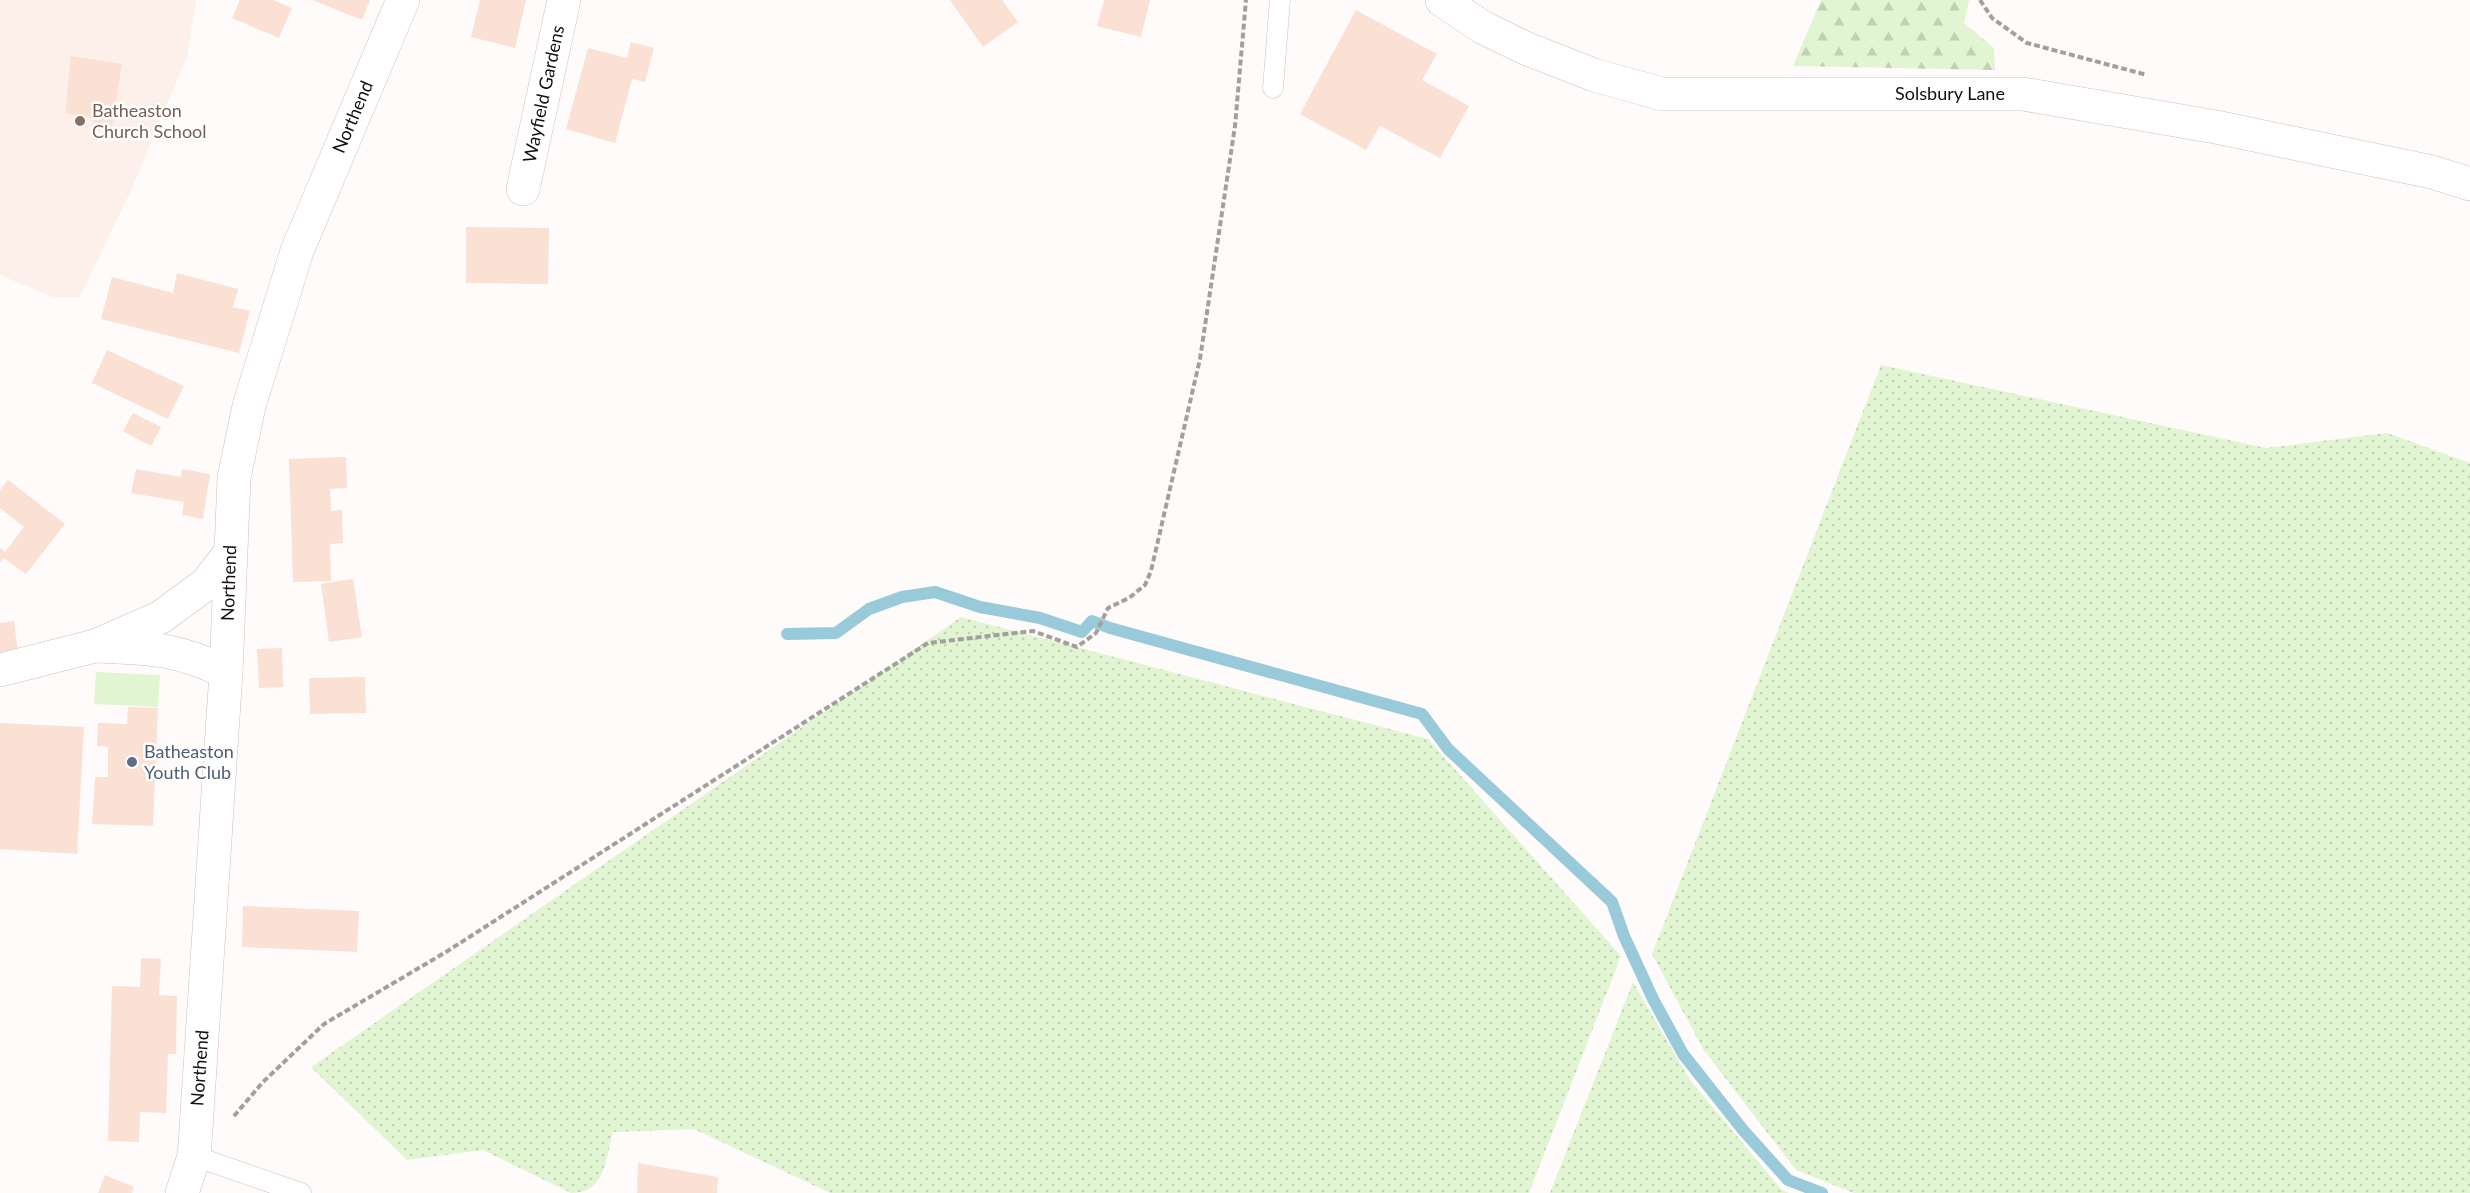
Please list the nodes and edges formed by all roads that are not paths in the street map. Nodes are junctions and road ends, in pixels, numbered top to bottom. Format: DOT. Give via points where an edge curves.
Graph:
graph roads {
  1 [pos="404,0"];
  2 [pos="564,0"];
  3 [pos="1280,0"];
  4 [pos="1442,0"];
  5 [pos="1273,88"];
  6 [pos="2470,184"];
  7 [pos="523,189"];
  8 [pos="230,553"];
  9 [pos="95,646"];
  10 [pos="0,670"];
  11 [pos="226,672"];
  12 [pos="194,1156"];
  13 [pos="182,1193"];
  14 [pos="301,1193"];
  1 -- 8 [label="street, Northend" via="297,251 255,384 234,478"];
  2 -- 7 [label="street, Wayfield Gardens"];
  3 -- 5 [label="lane"];
  4 -- 6 [label="street, Solsbury Lane" via="1482,27 1525,48 1594,75 1662,94 2023,94 2216,127 2432,172"];
  8 -- 9 [label="street" via="206,584 161,616"];
  8 -- 11 [label="street, Northend"];
  9 -- 10 [label="street"];
  9 -- 11 [label="street" via="162,649 199,658"];
  11 -- 12 [label="street, Northend"];
  12 -- 13 [label="street, Northend"];
  12 -- 14 [label="lane"];
}
